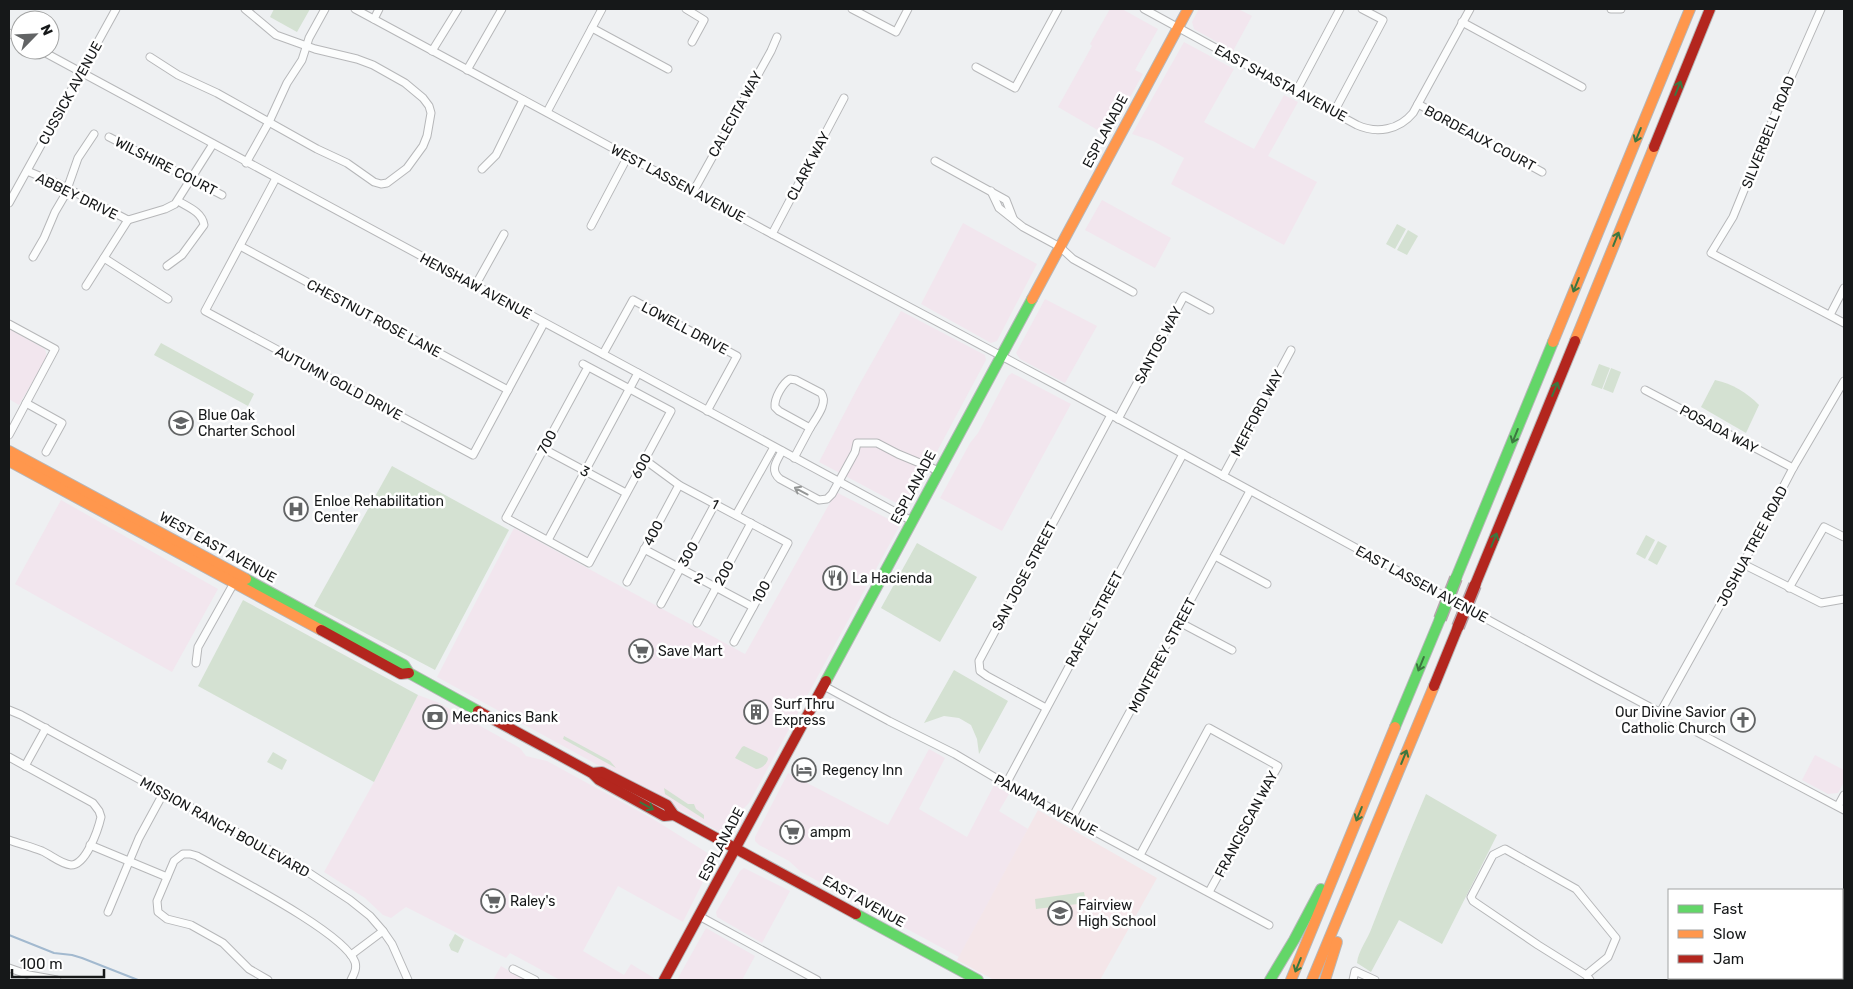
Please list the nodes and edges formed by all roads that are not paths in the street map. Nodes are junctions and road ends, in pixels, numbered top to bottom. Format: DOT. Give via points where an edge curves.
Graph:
graph roads {
  1 [pos="116,9"];
  2 [pos="244,9"];
  3 [pos="325,9"];
  4 [pos="355,9"];
  5 [pos="379,9"];
  6 [pos="458,9"];
  7 [pos="502,9"];
  8 [pos="602,9"];
  9 [pos="686,9"];
  10 [pos="852,9"];
  11 [pos="908,9"];
  12 [pos="1058,9"];
  13 [pos="1144,9"];
  14 [pos="1188,9"];
  15 [pos="1340,9"];
  16 [pos="1362,9"];
  17 [pos="1470,9"];
  18 [pos="1611,9"];
  19 [pos="1621,9"];
  20 [pos="1690,9"];
  21 [pos="1710,9"];
  22 [pos="1821,9"];
  23 [pos="374,19"];
  24 [pos="1462,22"];
  25 [pos="1178,27"];
  26 [pos="592,28"];
  27 [pos="776,37"];
  28 [pos="692,42"];
  29 [pos="306,46"];
  30 [pos="432,51"];
  31 [pos="150,57"];
  32 [pos="59,60"];
  33 [pos="976,67"];
  34 [pos="668,69"];
  35 [pos="467,70"];
  36 [pos="81,72"];
  37 [pos="1582,87"];
  38 [pos="1296,92"];
  39 [pos="844,98"];
  40 [pos="523,100"];
  41 [pos="1418,104"];
  42 [pos="546,112"];
  43 [pos="1334,112"];
  44 [pos="269,122"];
  45 [pos="94,134"];
  46 [pos="109,137"];
  47 [pos="213,144"];
  48 [pos="628,156"];
  49 [pos="935,161"];
  50 [pos="246,163"];
  51 [pos="482,169"];
  52 [pos="26,171"];
  53 [pos="1542,172"];
  54 [pos="276,178"];
  55 [pos="191,180"];
  56 [pos="67,188"];
  57 [pos="991,191"];
  58 [pos="693,192"];
  59 [pos="222,195"];
  60 [pos="178,201"];
  61 [pos="1006,201"];
  62 [pos="9,203"];
  63 [pos="999,206"];
  64 [pos="1014,218"];
  65 [pos="128,220"];
  66 [pos="591,226"];
  67 [pos="504,234"];
  68 [pos="772,234"];
  69 [pos="240,246"];
  70 [pos="1060,247"];
  71 [pos="33,257"];
  72 [pos="104,258"];
  73 [pos="167,266"];
  74 [pos="86,286"];
  75 [pos="475,286"];
  76 [pos="1844,288"];
  77 [pos="1133,292"];
  78 [pos="168,300"];
  79 [pos="1210,310"];
  80 [pos="1830,315"];
  81 [pos="544,323"];
  82 [pos="1844,323"];
  83 [pos="9,324"];
  84 [pos="1291,350"];
  85 [pos="603,354"];
  86 [pos="1001,356"];
  87 [pos="586,365"];
  88 [pos="638,373"];
  89 [pos="1844,381"];
  90 [pos="630,389"];
  91 [pos="508,390"];
  92 [pos="1645,390"];
  93 [pos="26,403"];
  94 [pos="707,411"];
  95 [pos="1114,417"];
  96 [pos="810,428"];
  97 [pos="9,435"];
  98 [pos="774,446"];
  99 [pos="544,449"];
  100 [pos="9,451"];
  101 [pos="782,451"];
  102 [pos="46,452"];
  103 [pos="1183,454"];
  104 [pos="794,458"];
  105 [pos="645,460"];
  106 [pos="9,461"];
  107 [pos="1793,468"];
  108 [pos="585,471"];
  109 [pos="939,471"];
  110 [pos="1223,476"];
  111 [pos="838,482"];
  112 [pos="679,484"];
  113 [pos="1250,491"];
  114 [pos="626,493"];
  115 [pos="715,504"];
  116 [pos="736,515"];
  117 [pos="912,521"];
  118 [pos="751,523"];
  119 [pos="1844,537"];
  120 [pos="548,540"];
  121 [pos="788,543"];
  122 [pos="644,549"];
  123 [pos="1215,556"];
  124 [pos="1743,564"];
  125 [pos="680,568"];
  126 [pos="236,580"];
  127 [pos="627,582"];
  128 [pos="1267,584"];
  129 [pos="717,588"];
  130 [pos="1789,588"];
  131 [pos="1844,599"];
  132 [pos="661,604"];
  133 [pos="752,607"];
  134 [pos="1179,622"];
  135 [pos="697,623"];
  136 [pos="734,642"];
  137 [pos="1232,650"];
  138 [pos="196,663"];
  139 [pos="824,686"];
  140 [pos="1046,708"];
  141 [pos="9,710"];
  142 [pos="1661,711"];
  143 [pos="46,728"];
  144 [pos="9,758"];
  145 [pos="25,766"];
  146 [pos="1006,784"];
  147 [pos="164,792"];
  148 [pos="1844,795"];
  149 [pos="1841,808"];
  150 [pos="1072,818"];
  151 [pos="1352,832"];
  152 [pos="9,840"];
  153 [pos="90,845"];
  154 [pos="736,849"];
  155 [pos="1140,855"];
  156 [pos="130,862"];
  157 [pos="1357,872"];
  158 [pos="167,877"];
  159 [pos="1209,892"];
  160 [pos="108,912"];
  161 [pos="699,916"];
  162 [pos="1269,925"];
  163 [pos="384,931"];
  164 [pos="351,955"];
  165 [pos="9,968"];
  166 [pos="513,969"];
  167 [pos="1588,978"];
  168 [pos="39,979"];
  169 [pos="57,980"];
  170 [pos="268,980"];
  171 [pos="351,980"];
  172 [pos="408,980"];
  173 [pos="535,980"];
  174 [pos="664,980"];
  175 [pos="816,980"];
  176 [pos="978,980"];
  177 [pos="1270,980"];
  178 [pos="1292,980"];
  179 [pos="1312,980"];
  180 [pos="1324,980"];
  181 [pos="1353,980"];
  182 [pos="1375,980"];
  1 -- 36 [label="street, CUSSICK AVENUE"];
  2 -- 29 [label="street" via="276,35"];
  3 -- 29 [label="street"];
  4 -- 23 [label="street, WEST LASSEN AVENUE"];
  5 -- 23 [label="street"];
  6 -- 30 [label="street"];
  7 -- 35 [label="street"];
  8 -- 26 [label="street"];
  9 -- 28 [label="street" via="704,20"];
  10 -- 11 [label="street" via="896,32"];
  12 -- 33 [label="street" via="1015,88"];
  13 -- 25 [label="street, EAST SHASTA AVENUE"];
  14 -- 25 [label="main road, ESPLANADE"];
  15 -- 38 [label="street"];
  16 -- 43 [label="street" via="1383,20"];
  17 -- 24 [label="street"];
  18 -- 19 [label="street"];
  20 -- 151 [label="main road, one-way, bridge"];
  157 -- 21 [label="main road, one-way, bridge"];
  22 -- 80 [label="street, SILVERBELL ROAD" via="1733,217 1711,253"];
  23 -- 30 [label="street, WEST LASSEN AVENUE"];
  24 -- 37 [label="street"];
  24 -- 41 [label="street"];
  25 -- 38 [label="street, EAST SHASTA AVENUE"];
  25 -- 70 [label="main road, ESPLANADE"];
  26 -- 34 [label="street"];
  26 -- 42 [label="street"];
  27 -- 58 [label="street, CALECITA WAY"];
  29 -- 44 [label="street" via="302,60 284,88"];
  29 -- 44 [label="street" via="361,60 412,88 427,102 430,110 425,143 407,168 381,184"];
  30 -- 35 [label="street, WEST LASSEN AVENUE"];
  31 -- 44 [label="street"];
  32 -- 36 [label="street, HENSHAW AVENUE"];
  35 -- 40 [label="street, WEST LASSEN AVENUE"];
  36 -- 47 [label="street, HENSHAW AVENUE"];
  36 -- 52 [label="street, CUSSICK AVENUE"];
  38 -- 43 [label="street, EAST SHASTA AVENUE"];
  39 -- 68 [label="street, CLARK WAY"];
  40 -- 42 [label="street, WEST LASSEN AVENUE"];
  40 -- 51 [label="street" via="494,159"];
  41 -- 43 [label="street, EAST SHASTA AVENUE" via="1404,121 1387,129 1368,129"];
  41 -- 53 [label="street, BORDEAUX COURT"];
  42 -- 48 [label="street, WEST LASSEN AVENUE"];
  44 -- 50 [label="street"];
  45 -- 56 [label="street" via="78,158"];
  46 -- 55 [label="street, WILSHIRE COURT"];
  47 -- 50 [label="street, HENSHAW AVENUE"];
  47 -- 55 [label="street"];
  48 -- 58 [label="street, WEST LASSEN AVENUE"];
  48 -- 66 [label="street"];
  49 -- 57 [label="street"];
  50 -- 54 [label="street, HENSHAW AVENUE"];
  52 -- 56 [label="street, ABBEY DRIVE"];
  52 -- 62 [label="street, CUSSICK AVENUE"];
  54 -- 69 [label="street, AUTUMN GOLD DRIVE"];
  54 -- 75 [label="street, HENSHAW AVENUE"];
  55 -- 59 [label="street, WILSHIRE COURT"];
  55 -- 60 [label="street"];
  56 -- 65 [label="street, ABBEY DRIVE"];
  56 -- 71 [label="street"];
  57 -- 61 [label="street"];
  57 -- 63 [label="street"];
  58 -- 68 [label="street, WEST LASSEN AVENUE"];
  60 -- 65 [label="street, ABBEY DRIVE" via="165,210"];
  60 -- 73 [label="street" via="199,215 204,226 182,255"];
  61 -- 63 [label="street" via="1000,200"];
  61 -- 64 [label="street"];
  63 -- 64 [label="street"];
  64 -- 70 [label="street" via="1023,227"];
  65 -- 72 [label="street"];
  67 -- 75 [label="street"];
  68 -- 86 [label="street, WEST LASSEN AVENUE"];
  69 -- 91 [label="street, CHESTNUT ROSE LANE"];
  69 -- 91 [label="street, AUTUMN GOLD DRIVE" via="205,311 473,455"];
  70 -- 77 [label="street" via="1073,259"];
  70 -- 86 [label="main road, ESPLANADE"];
  72 -- 74 [label="street"];
  72 -- 78 [label="street"];
  75 -- 81 [label="street, HENSHAW AVENUE"];
  76 -- 80 [label="street"];
  79 -- 95 [label="street, SANTOS WAY" via="1184,296"];
  80 -- 82 [label="street"];
  81 -- 85 [label="street, HENSHAW AVENUE"];
  81 -- 91 [label="street, AUTUMN GOLD DRIVE"];
  83 -- 93 [label="street" via="55,349"];
  84 -- 110 [label="street, MEFFORD WAY"];
  85 -- 88 [label="street, HENSHAW AVENUE"];
  85 -- 94 [label="street, LOWELL DRIVE" via="632,300 737,356"];
  86 -- 95 [label="street, EAST LASSEN AVENUE"];
  86 -- 109 [label="main road, ESPLANADE"];
  87 -- 90 [label="street, 600"];
  87 -- 99 [label="street, 700"];
  88 -- 90 [label="street"];
  88 -- 94 [label="street, HENSHAW AVENUE"];
  89 -- 107 [label="street, JOSHUA TREE ROAD"];
  90 -- 105 [label="street, 600" via="671,411"];
  90 -- 108 [label="street"];
  92 -- 107 [label="street, POSADA WAY"];
  93 -- 97 [label="street"];
  93 -- 102 [label="street" via="62,423"];
  94 -- 98 [label="street, HENSHAW AVENUE"];
  95 -- 103 [label="street, EAST LASSEN AVENUE"];
  95 -- 140 [label="street, SAN JOSE STREET" via="979,662 980,671 987,676"];
  96 -- 96 [label="street" via="824,396 796,380 788,379 775,401 775,407"];
  96 -- 104 [label="street"];
  98 -- 101 [label="street, HENSHAW AVENUE"];
  98 -- 116 [label="street"];
  99 -- 108 [label="street, 3"];
  99 -- 120 [label="street, 700" via="506,518"];
  100 -- 126 [label="main road, WEST EAST AVENUE"];
  101 -- 104 [label="street, HENSHAW AVENUE"];
  111 -- 101 [label="street, one-way" via="830,496 822,500 786,482 774,472"];
  103 -- 110 [label="street, EAST LASSEN AVENUE"];
  103 -- 140 [label="street, RAFAEL STREET"];
  104 -- 111 [label="street, HENSHAW AVENUE"];
  105 -- 112 [label="street, 1"];
  105 -- 114 [label="street, 600"];
  106 -- 126 [label="main road, WEST EAST AVENUE"];
  107 -- 124 [label="street, JOSHUA TREE ROAD"];
  108 -- 114 [label="street, 3"];
  108 -- 120 [label="street"];
  109 -- 111 [label="street" via="877,443 857,443"];
  109 -- 117 [label="main road, ESPLANADE"];
  110 -- 113 [label="street, EAST LASSEN AVENUE"];
  111 -- 117 [label="street, HENSHAW AVENUE"];
  112 -- 115 [label="street, 1"];
  112 -- 122 [label="street, 400"];
  113 -- 123 [label="street, MONTEREY STREET"];
  113 -- 142 [label="street, EAST LASSEN AVENUE"];
  114 -- 120 [label="street, 600" via="589,563"];
  115 -- 116 [label="street, 1"];
  115 -- 125 [label="street, 300"];
  116 -- 118 [label="street, 1"];
  117 -- 139 [label="main road, ESPLANADE"];
  118 -- 121 [label="street, 1"];
  118 -- 129 [label="street, 200"];
  119 -- 130 [label="street" via="1824,527"];
  121 -- 133 [label="street, 100"];
  122 -- 125 [label="street, 2"];
  122 -- 127 [label="street, 400"];
  123 -- 128 [label="street"];
  123 -- 134 [label="street, MONTEREY STREET"];
  124 -- 130 [label="street"];
  124 -- 142 [label="street, JOSHUA TREE ROAD"];
  125 -- 129 [label="street, 2"];
  125 -- 132 [label="street, 300"];
  126 -- 138 [label="street" via="198,647"];
  126 -- 154 [label="main road, WEST EAST AVENUE" via="404,665 410,673 664,816 674,815"];
  129 -- 133 [label="street, 2"];
  129 -- 135 [label="street, 200"];
  130 -- 131 [label="street" via="1821,603"];
  133 -- 136 [label="street, 100"];
  134 -- 137 [label="street"];
  134 -- 150 [label="street, MONTEREY STREET"];
  139 -- 146 [label="street, PANAMA AVENUE"];
  139 -- 154 [label="main road, ESPLANADE"];
  140 -- 146 [label="street, RAFAEL STREET"];
  141 -- 143 [label="street, MISSION RANCH BOULEVARD"];
  142 -- 149 [label="street, EAST LASSEN AVENUE"];
  143 -- 145 [label="street"];
  143 -- 147 [label="street, MISSION RANCH BOULEVARD"];
  144 -- 145 [label="street"];
  145 -- 153 [label="street" via="98,808 100,821"];
  146 -- 150 [label="street, PANAMA AVENUE"];
  147 -- 156 [label="street"];
  147 -- 163 [label="street, MISSION RANCH BOULEVARD" via="306,871 360,907"];
  148 -- 149 [label="street"];
  150 -- 155 [label="street, PANAMA AVENUE"];
  151 -- 177 [label="main road"];
  151 -- 178 [label="main road, one-way"];
  152 -- 153 [label="street" via="69,865 82,860"];
  153 -- 156 [label="street"];
  154 -- 161 [label="main road, ESPLANADE"];
  154 -- 176 [label="main road, EAST AVENUE"];
  155 -- 159 [label="street, PANAMA AVENUE"];
  155 -- 159 [label="street, FRANCISCAN WAY" via="1209,728 1278,766"];
  156 -- 158 [label="street"];
  156 -- 160 [label="street"];
  157 -- 179 [label="main road"];
  157 -- 180 [label="main road" via="1358,881"];
  158 -- 164 [label="street" via="176,858 193,854 276,900 330,935"];
  158 -- 170 [label="street" via="157,902 160,915 191,925 223,942 249,969"];
  159 -- 162 [label="street, PANAMA AVENUE"];
  161 -- 174 [label="main road, ESPLANADE"];
  161 -- 175 [label="street"];
  163 -- 164 [label="street"];
  163 -- 172 [label="street, MISSION RANCH BOULEVARD"];
  164 -- 171 [label="street" via="355,968"];
  165 -- 168 [label="street"];
  166 -- 173 [label="street"];
  167 -- 167 [label="street" via="1473,901 1471,897 1493,856 1505,849 1576,889 1603,921 1616,938 1608,956"];
  168 -- 169 [label="street"];
  181 -- 182 [label="street" via="1355,971"];
}
